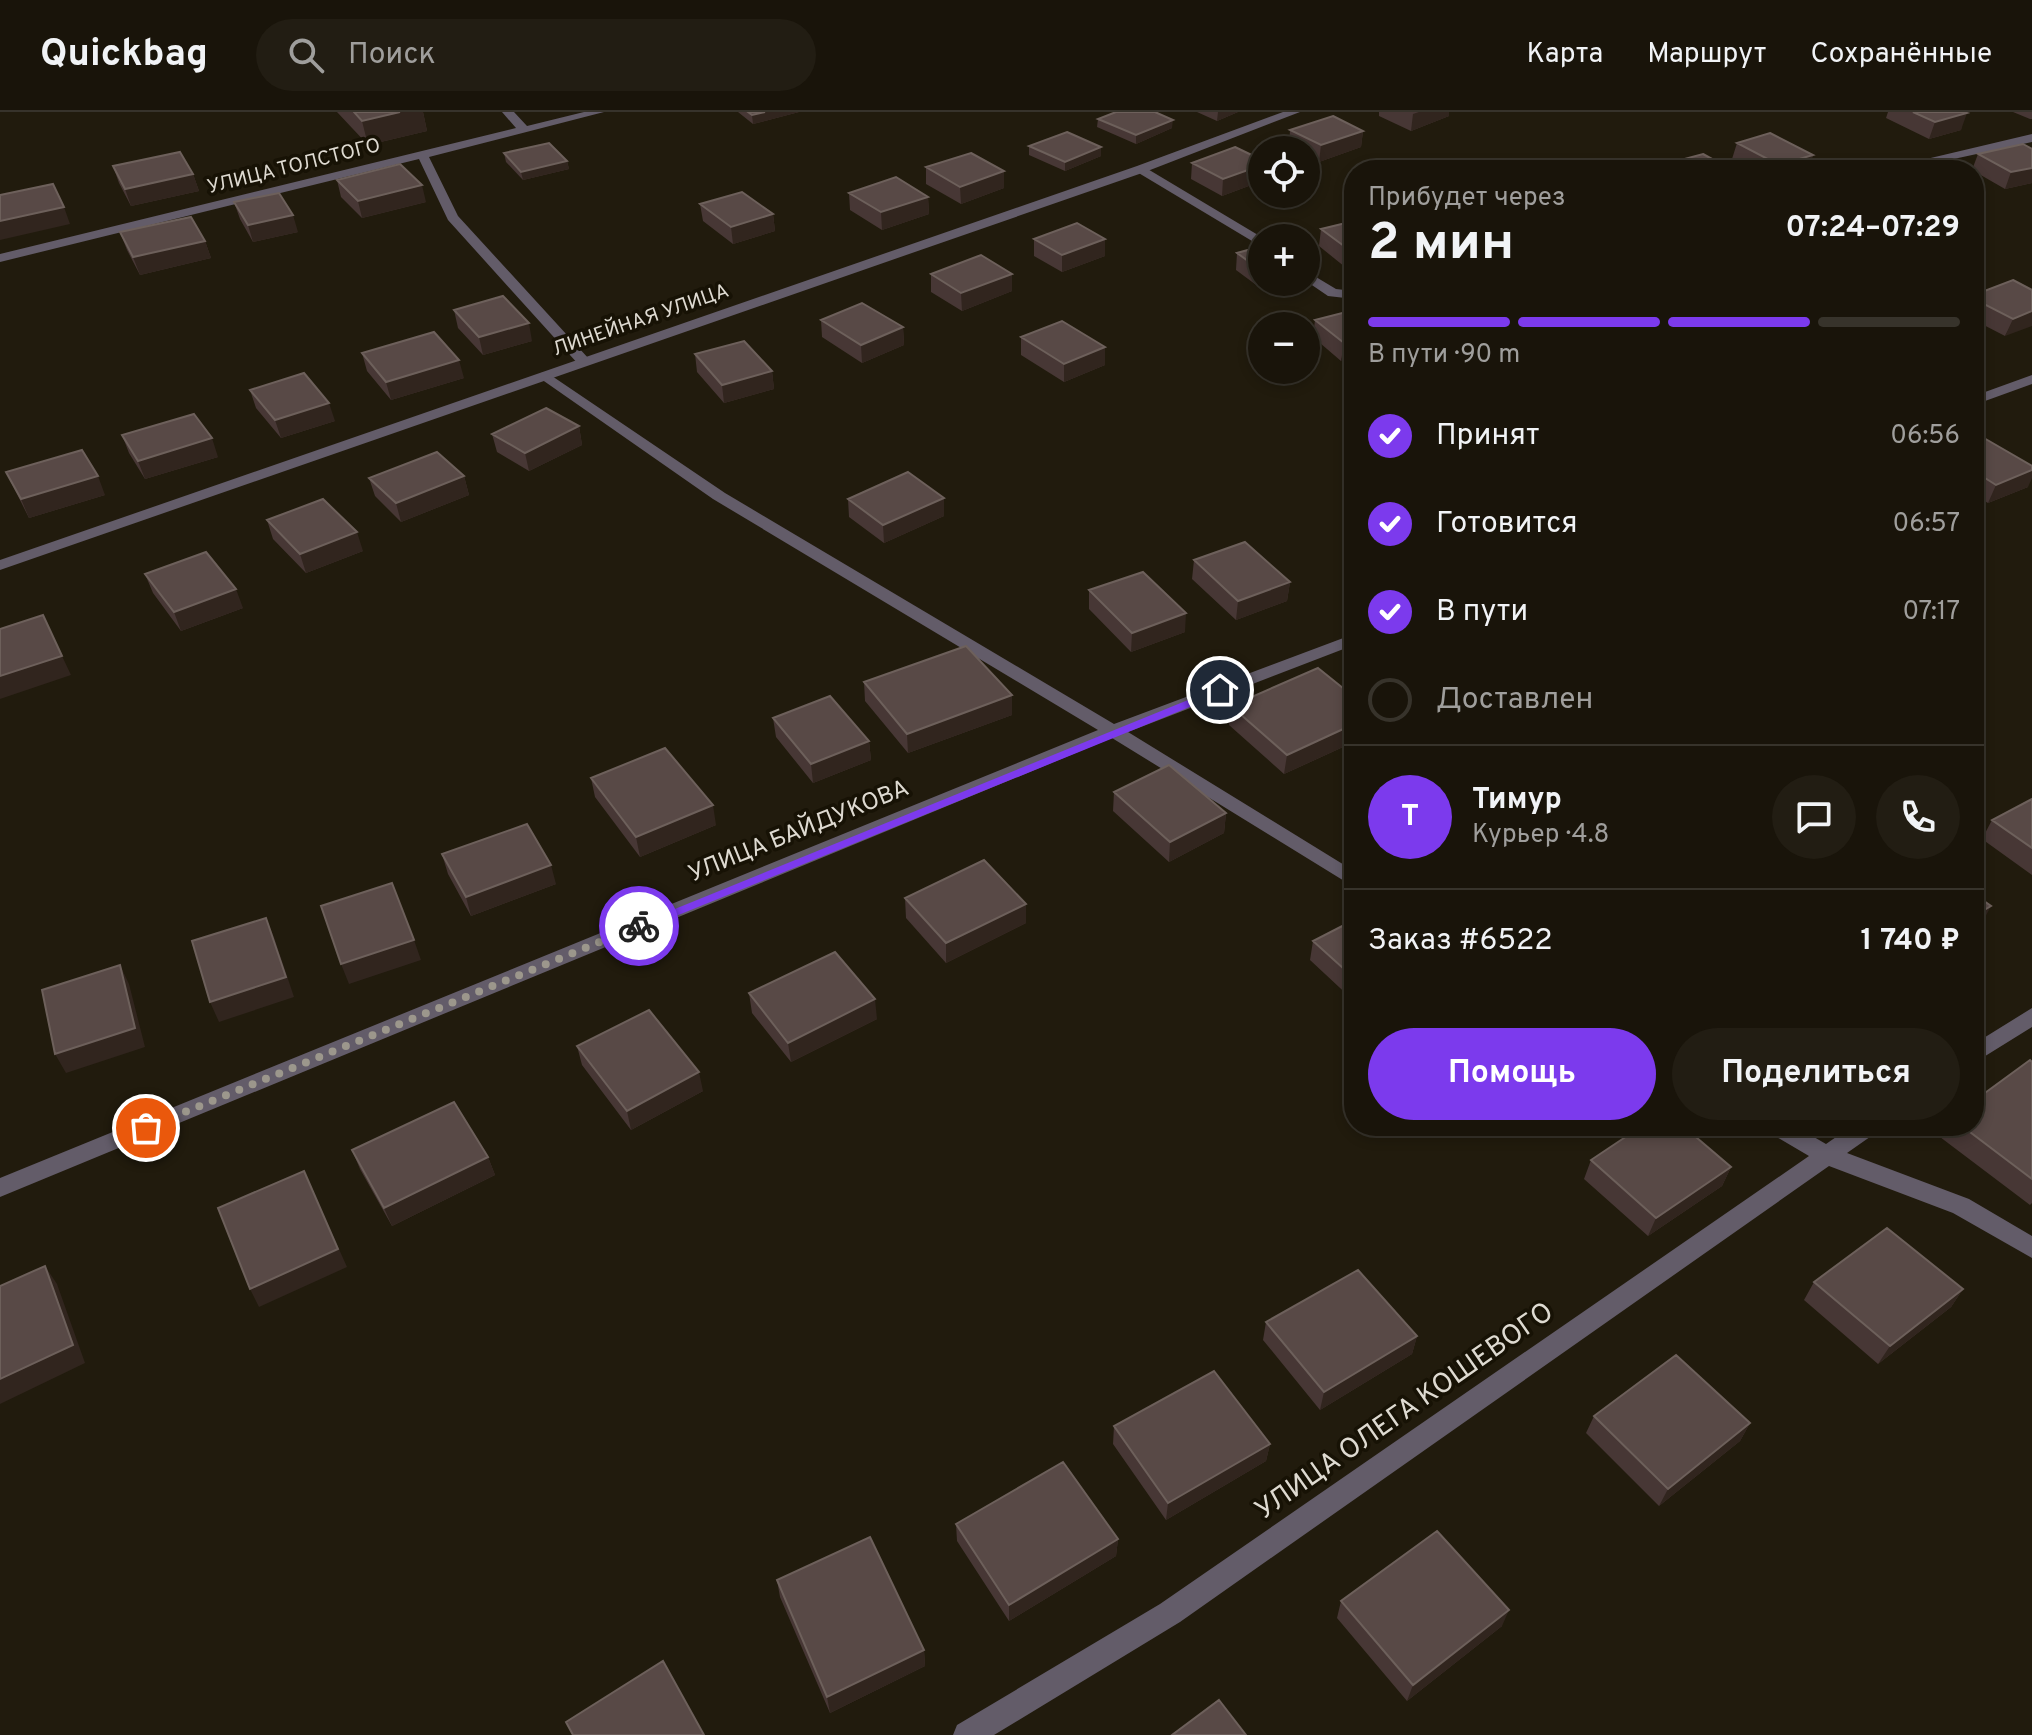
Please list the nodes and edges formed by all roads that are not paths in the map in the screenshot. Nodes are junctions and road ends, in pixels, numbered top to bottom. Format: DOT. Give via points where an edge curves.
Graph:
graph roads {
  1 [pos="508,112"];
  2 [pos="598,112"];
  3 [pos="1294,112"];
  4 [pos="524,130"];
  5 [pos="2032,138"];
  6 [pos="423,156"];
  7 [pos="1932,160"];
  8 [pos="1141,169"];
  9 [pos="1248,234"];
  10 [pos="0,258"];
  11 [pos="1320,284"];
  12 [pos="1344,294"];
  13 [pos="584,362"];
  14 [pos="546,376"];
  15 [pos="2032,379"];
  16 [pos="1984,397"];
  17 [pos="0,565"];
  18 [pos="1344,643"];
  19 [pos="1113,731"];
  20 [pos="1344,874"];
  21 [pos="2032,1016"];
  22 [pos="1984,1048"];
  23 [pos="1793,1136"];
  24 [pos="1854,1136"];
  25 [pos="1826,1155"];
  26 [pos="0,1188"];
  27 [pos="2032,1248"];
  28 [pos="967,1735"];
  1 -- 4 [label="street"];
  2 -- 4 [label="street, УЛИЦА ТОЛСТОГО"];
  3 -- 8 [label="street, ЛИНЕЙНАЯ УЛИЦА"];
  4 -- 6 [label="street, УЛИЦА ТОЛСТОГО"];
  5 -- 7 [label="street"];
  6 -- 10 [label="street, УЛИЦА ТОЛСТОГО"];
  6 -- 13 [label="street" via="452,217"];
  8 -- 9 [label="street"];
  8 -- 13 [label="street, ЛИНЕЙНАЯ УЛИЦА"];
  11 -- 12 [label="street"];
  13 -- 14 [label="street, ЛИНЕЙНАЯ УЛИЦА"];
  14 -- 17 [label="street, ЛИНЕЙНАЯ УЛИЦА"];
  14 -- 19 [label="street" via="719,496"];
  15 -- 16 [label="street"];
  18 -- 19 [label="street, УЛИЦА БАЙДУКОВА"];
  19 -- 20 [label="street"];
  19 -- 26 [label="street, УЛИЦА БАЙДУКОВА"];
  21 -- 22 [label="street"];
  23 -- 25 [label="street"];
  24 -- 25 [label="street, УЛИЦА ОЛЕГА КОШЕВОГО"];
  25 -- 27 [label="street" via="1961,1206"];
  25 -- 28 [label="street, УЛИЦА ОЛЕГА КОШЕВОГО" via="1170,1613"];
}
